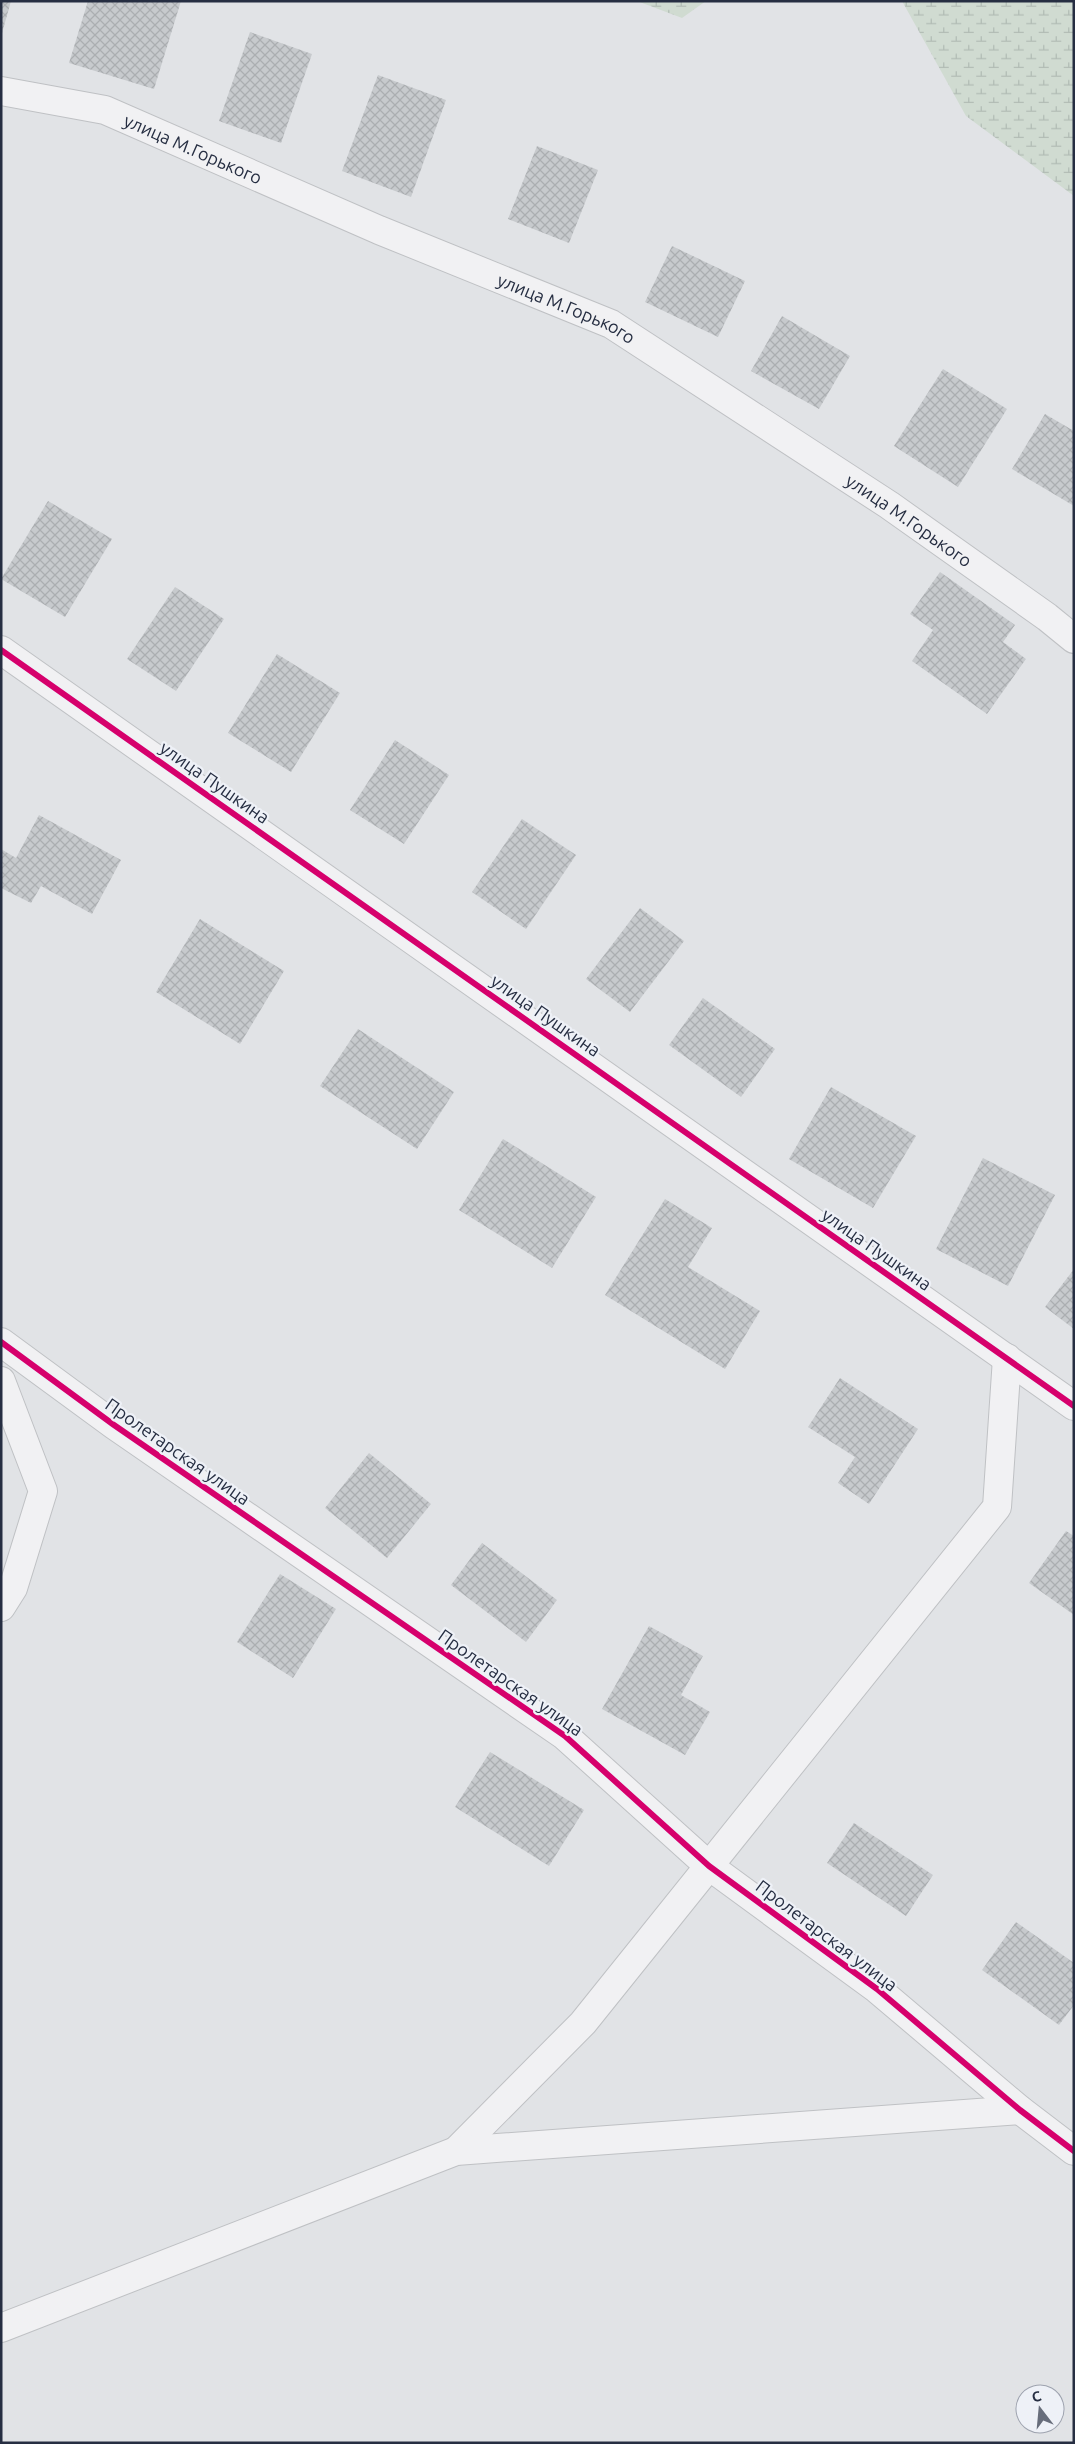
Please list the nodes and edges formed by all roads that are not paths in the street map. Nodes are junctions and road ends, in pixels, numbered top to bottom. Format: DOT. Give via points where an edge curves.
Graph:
graph roads {
  1 [pos="1,91"];
  2 [pos="1074,639"];
  3 [pos="1,650"];
  4 [pos="1,1342"];
  5 [pos="1007,1358"];
  6 [pos="1,1381"];
  7 [pos="1074,1406"];
  8 [pos="1,1607"];
  9 [pos="709,1866"];
  10 [pos="1020,2110"];
  11 [pos="456,2151"];
  12 [pos="1074,2151"];
  13 [pos="1,2328"];
  1 -- 2 [label="street, улица М.Горького" via="105,110 379,230 611,324 889,504"];
  3 -- 5 [label="street, улица Пушкина"];
  4 -- 9 [label="street, Пролетарская улица" via="138,1442 565,1736"];
  5 -- 7 [label="street, улица Пушкина"];
  5 -- 9 [label="street" via="997,1507"];
  6 -- 8 [label="street" via="43,1491 13,1588"];
  9 -- 10 [label="street, Пролетарская улица" via="877,1989"];
  9 -- 11 [label="street" via="583,2022"];
  10 -- 11 [label="street"];
  10 -- 12 [label="street, Пролетарская улица"];
  11 -- 13 [label="street"];
}
